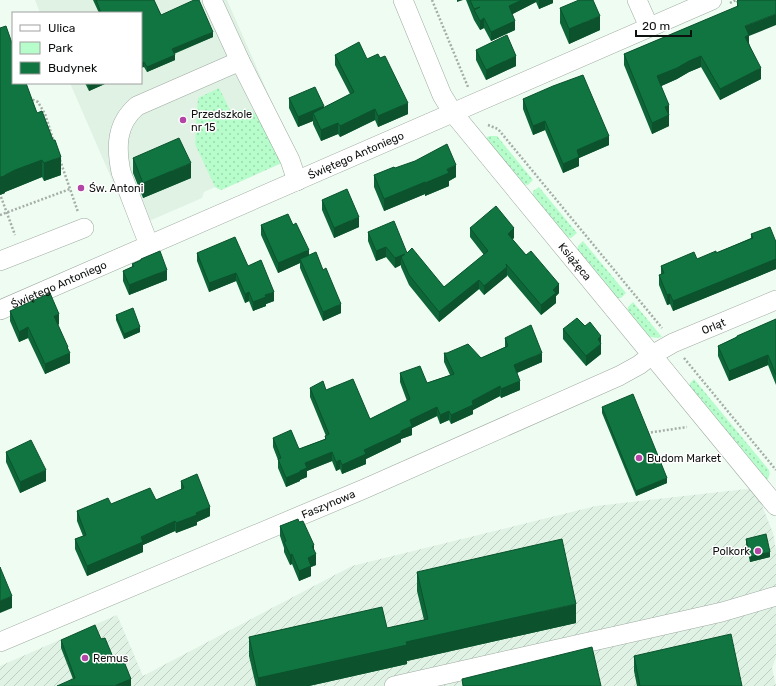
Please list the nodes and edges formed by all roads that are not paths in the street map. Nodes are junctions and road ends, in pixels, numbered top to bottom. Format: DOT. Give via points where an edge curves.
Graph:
graph roads {
  1 [pos="212,0"];
  2 [pos="403,0"];
  3 [pos="637,0"];
  4 [pos="712,0"];
  5 [pos="649,27"];
  6 [pos="240,61"];
  7 [pos="459,110"];
  8 [pos="296,181"];
  9 [pos="84,228"];
  10 [pos="149,245"];
  11 [pos="0,261"];
  12 [pos="776,300"];
  13 [pos="0,310"];
  14 [pos="652,355"];
  15 [pos="776,506"];
  16 [pos="776,596"];
  17 [pos="0,642"];
  18 [pos="394,686"];
  1 -- 6 [label="street"];
  2 -- 7 [label="street, Książęca" via="442,95"];
  3 -- 5 [label="street"];
  4 -- 5 [label="street, Świętego Antoniego"];
  5 -- 7 [label="street, Świętego Antoniego"];
  6 -- 8 [label="street" via="290,160"];
  6 -- 10 [label="street" via="137,106 123,123 118,147 121,172"];
  7 -- 8 [label="street, Świętego Antoniego"];
  7 -- 14 [label="street, Książęca"];
  8 -- 10 [label="street, Świętego Antoniego"];
  9 -- 11 [label="street"];
  10 -- 13 [label="street, Świętego Antoniego"];
  12 -- 14 [label="street, Orląt" via="672,343"];
  14 -- 15 [label="street, Książęca"];
  14 -- 17 [label="street, Faszynowa" via="619,376 357,492"];
  16 -- 18 [label="street" via="722,612"];
}
